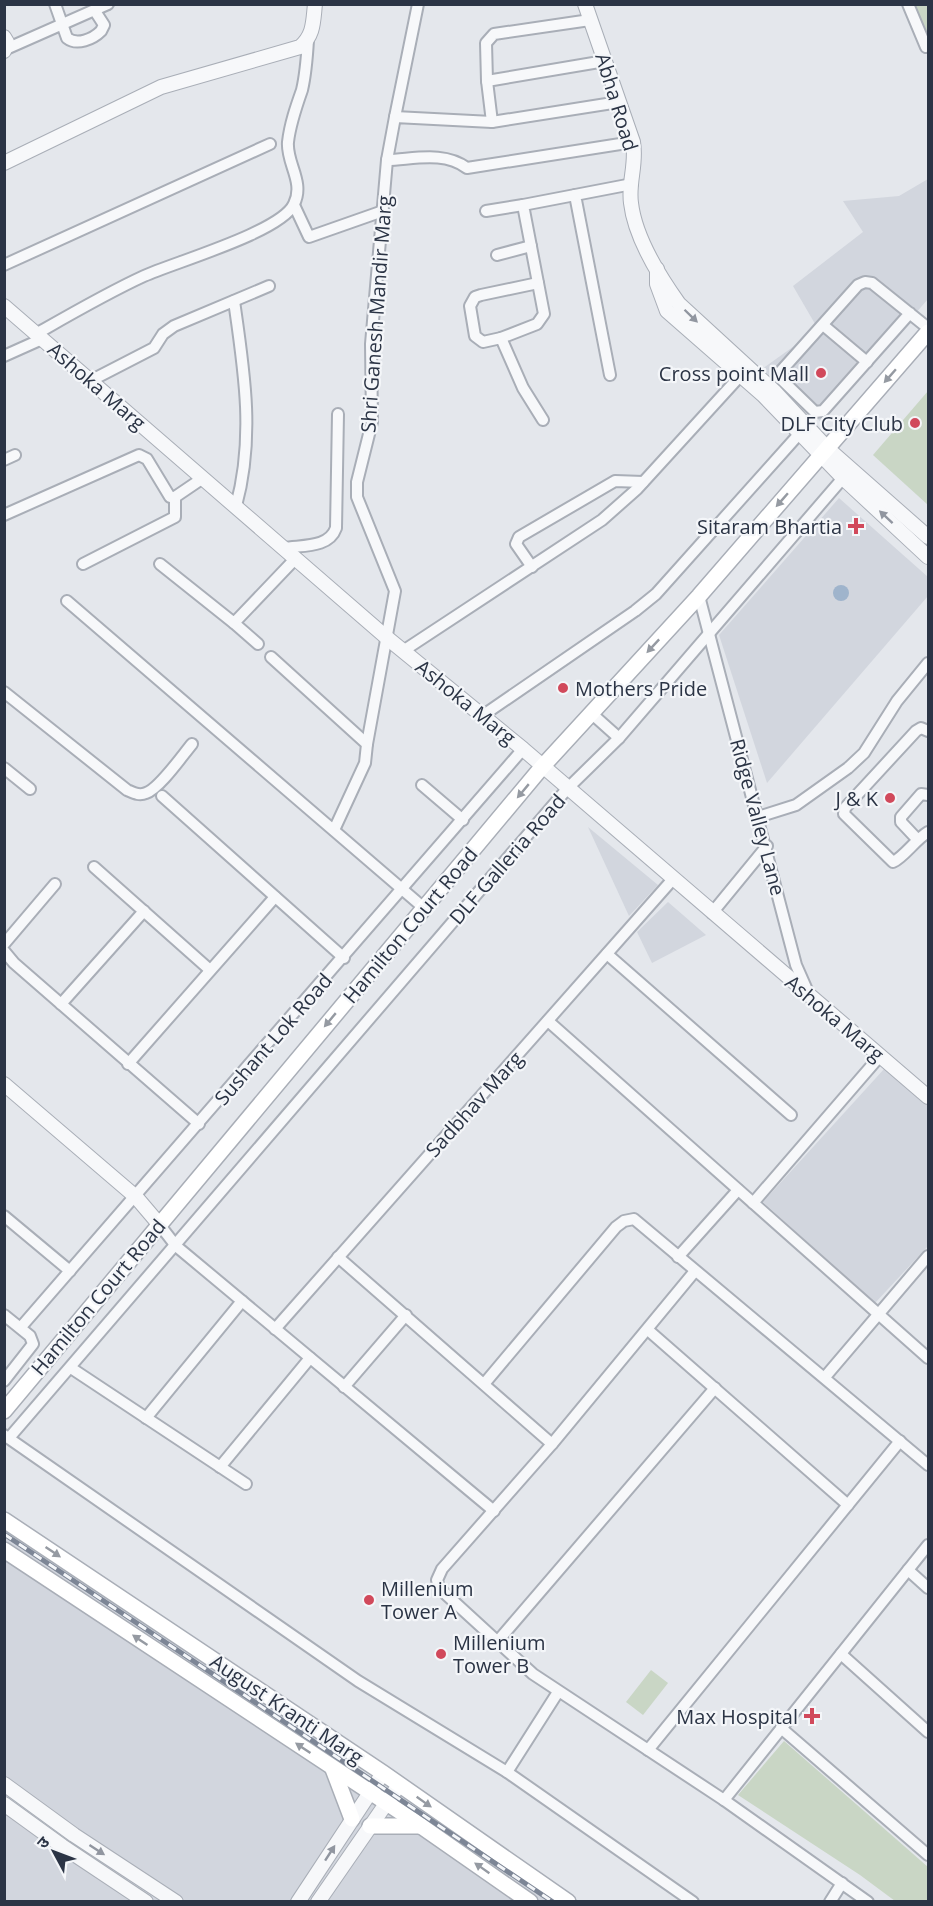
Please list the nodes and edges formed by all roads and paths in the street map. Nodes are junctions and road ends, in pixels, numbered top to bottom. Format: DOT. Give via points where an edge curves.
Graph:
graph roads {
  1 [pos="55,4"];
  2 [pos="108,4"];
  3 [pos="315,4"];
  4 [pos="418,4"];
  5 [pos="585,4"];
  6 [pos="909,4"];
  7 [pos="95,11"];
  8 [pos="590,20"];
  9 [pos="64,25"];
  10 [pos="308,40"];
  11 [pos="928,45"];
  12 [pos="5,46"];
  13 [pos="605,61"];
  14 [pos="487,81"];
  15 [pos="619,102"];
  16 [pos="395,117"];
  17 [pos="492,122"];
  18 [pos="633,142"];
  19 [pos="270,144"];
  20 [pos="387,160"];
  21 [pos="4,164"];
  22 [pos="632,184"];
  23 [pos="575,195"];
  24 [pos="294,205"];
  25 [pos="523,205"];
  26 [pos="383,211"];
  27 [pos="486,211"];
  28 [pos="531,246"];
  29 [pos="497,255"];
  30 [pos="4,265"];
  31 [pos="657,269"];
  32 [pos="538,283"];
  33 [pos="268,286"];
  34 [pos="234,301"];
  35 [pos="4,306"];
  36 [pos="910,313"];
  37 [pos="823,326"];
  38 [pos="928,330"];
  39 [pos="39,336"];
  40 [pos="501,338"];
  41 [pos="4,356"];
  42 [pos="867,362"];
  43 [pos="610,375"];
  44 [pos="741,375"];
  45 [pos="90,381"];
  46 [pos="780,387"];
  47 [pos="338,414"];
  48 [pos="543,420"];
  49 [pos="800,433"];
  50 [pos="824,451"];
  51 [pos="203,478"];
  52 [pos="843,478"];
  53 [pos="643,483"];
  54 [pos="175,497"];
  55 [pos="236,506"];
  56 [pos="4,515"];
  57 [pos="928,537"];
  58 [pos="284,548"];
  59 [pos="928,556"];
  60 [pos="296,558"];
  61 [pos="83,564"];
  62 [pos="160,564"];
  63 [pos="532,567"];
  64 [pos="699,596"];
  65 [pos="67,601"];
  66 [pos="234,623"];
  67 [pos="709,634"];
  68 [pos="386,637"];
  69 [pos="258,644"];
  70 [pos="403,651"];
  71 [pos="271,657"];
  72 [pos="928,663"];
  73 [pos="4,692"];
  74 [pos="591,713"];
  75 [pos="482,716"];
  76 [pos="928,731"];
  77 [pos="618,738"];
  78 [pos="192,744"];
  79 [pos="367,744"];
  80 [pos="523,749"];
  81 [pos="542,767"];
  82 [pos="4,768"];
  83 [pos="422,785"];
  84 [pos="30,789"];
  85 [pos="567,789"];
  86 [pos="928,795"];
  87 [pos="162,796"];
  88 [pos="758,817"];
  89 [pos="463,820"];
  90 [pos="334,830"];
  91 [pos="928,832"];
  92 [pos="917,839"];
  93 [pos="766,846"];
  94 [pos="94,867"];
  95 [pos="673,879"];
  96 [pos="55,884"];
  97 [pos="402,890"];
  98 [pos="275,897"];
  99 [pos="424,908"];
  100 [pos="144,911"];
  101 [pos="712,913"];
  102 [pos="4,944"];
  103 [pos="4,951"];
  104 [pos="607,954"];
  105 [pos="344,958"];
  106 [pos="210,970"];
  107 [pos="812,998"];
  108 [pos="61,1004"];
  109 [pos="548,1021"];
  110 [pos="880,1056"];
  111 [pos="128,1064"];
  112 [pos="4,1084"];
  113 [pos="928,1097"];
  114 [pos="791,1115"];
  115 [pos="199,1124"];
  116 [pos="738,1191"];
  117 [pos="136,1197"];
  118 [pos="753,1203"];
  119 [pos="4,1216"];
  120 [pos="159,1224"];
  121 [pos="176,1246"];
  122 [pos="928,1256"];
  123 [pos="338,1257"];
  124 [pos="678,1257"];
  125 [pos="70,1271"];
  126 [pos="695,1271"];
  127 [pos="242,1301"];
  128 [pos="878,1314"];
  129 [pos="4,1315"];
  130 [pos="405,1316"];
  131 [pos="21,1327"];
  132 [pos="275,1329"];
  133 [pos="648,1330"];
  134 [pos="927,1353"];
  135 [pos="310,1358"];
  136 [pos="71,1368"];
  137 [pos="825,1377"];
  138 [pos="4,1381"];
  139 [pos="484,1384"];
  140 [pos="344,1387"];
  141 [pos="715,1388"];
  142 [pos="4,1411"];
  143 [pos="146,1418"];
  144 [pos="7,1436"];
  145 [pos="900,1441"];
  146 [pos="552,1444"];
  147 [pos="928,1465"];
  148 [pos="220,1467"];
  149 [pos="246,1484"];
  150 [pos="849,1505"];
  151 [pos="494,1511"];
  152 [pos="4,1520"];
  153 [pos="928,1545"];
  154 [pos="4,1550"];
  155 [pos="908,1570"];
  156 [pos="928,1588"];
  157 [pos="497,1642"];
  158 [pos="840,1654"];
  159 [pos="558,1692"];
  160 [pos="781,1728"];
  161 [pos="928,1732"];
  162 [pos="648,1750"];
  163 [pos="333,1768"];
  164 [pos="507,1772"];
  165 [pos="383,1773"];
  166 [pos="4,1784"];
  167 [pos="399,1785"];
  168 [pos="370,1793"];
  169 [pos="724,1800"];
  170 [pos="386,1803"];
  171 [pos="4,1804"];
  172 [pos="352,1819"];
  173 [pos="370,1826"];
  174 [pos="421,1826"];
  175 [pos="928,1855"];
  176 [pos="842,1883"];
  177 [pos="146,1902"];
  178 [pos="176,1902"];
  179 [pos="298,1902"];
  180 [pos="318,1902"];
  181 [pos="530,1902"];
  182 [pos="568,1902"];
  183 [pos="693,1902"];
  184 [pos="830,1902"];
  185 [pos="868,1902"];
  1 -- 9 [label="street"];
  2 -- 7 [label="street"];
  3 -- 10 [label="street"];
  4 -- 16 [label="street"];
  5 -- 8 [label="street, Abha Road"];
  6 -- 11 [label="street"];
  7 -- 9 [label="street"];
  7 -- 9 [label="street" via="104,25 97,36 72,42"];
  8 -- 13 [label="street, Abha Road"];
  8 -- 14 [label="street" via="494,34 486,43"];
  9 -- 12 [label="street"];
  10 -- 21 [label="street" via="300,47 161,87"];
  10 -- 24 [label="street" via="302,88 288,146 297,176"];
  13 -- 14 [label="street"];
  13 -- 15 [label="street, Abha Road"];
  14 -- 17 [label="street"];
  15 -- 17 [label="street"];
  15 -- 18 [label="street, Abha Road"];
  16 -- 17 [label="street"];
  16 -- 20 [label="street, Shri Ganesh Mandir Marg"];
  18 -- 20 [label="street" via="467,168 454,159 442,157"];
  18 -- 22 [label="street, Abha Road" via="636,157"];
  19 -- 30 [label="street"];
  20 -- 26 [label="street, Shri Ganesh Mandir Marg"];
  22 -- 23 [label="street"];
  22 -- 31 [label="street, Abha Road" via="634,219"];
  23 -- 25 [label="street"];
  23 -- 43 [label="street"];
  24 -- 26 [label="street" via="309,237"];
  24 -- 39 [label="street" via="264,229 145,276"];
  25 -- 27 [label="street"];
  25 -- 28 [label="street"];
  26 -- 68 [label="street, Shri Ganesh Mandir Marg" via="371,344 372,422 357,497 395,591"];
  28 -- 29 [label="street"];
  28 -- 32 [label="street"];
  31 -- 44 [label="street, Abha Road" via="657,284 667,311"];
  31 -- 46 [label="street, Abha Road, one-way" via="679,304"];
  32 -- 40 [label="street" via="542,320"];
  32 -- 40 [label="street" via="481,295 472,301 474,336 478,341"];
  33 -- 34 [label="street"];
  34 -- 45 [label="street" via="174,326 154,348"];
  34 -- 55 [label="street" via="248,400 247,442"];
  35 -- 39 [label="street, Ashoka Marg"];
  36 -- 37 [label="street" via="872,283 865,282"];
  36 -- 38 [label="street"];
  36 -- 42 [label="street"];
  37 -- 42 [label="street"];
  37 -- 46 [label="street" via="781,371"];
  38 -- 50 [label="main road, Hamilton Court Road, one-way"];
  39 -- 41 [label="street"];
  39 -- 45 [label="street, Ashoka Marg"];
  40 -- 48 [label="street" via="523,388"];
  42 -- 46 [label="street" via="819,413"];
  44 -- 49 [label="street, Abha Road"];
  44 -- 53 [label="street"];
  45 -- 51 [label="street, Ashoka Marg"];
  46 -- 50 [label="street, Abha Road"];
  47 -- 58 [label="street" via="333,536 327,542"];
  49 -- 50 [label="street, Abha Road"];
  49 -- 75 [label="street" via="652,598"];
  50 -- 52 [label="street"];
  50 -- 57 [label="street"];
  50 -- 64 [label="main road, Hamilton Court Road, one-way"];
  51 -- 54 [label="street"];
  51 -- 55 [label="street, Ashoka Marg"];
  59 -- 52 [label="street, one-way"];
  52 -- 67 [label="street, DLF Galleria Road"];
  53 -- 63 [label="street" via="602,520"];
  53 -- 63 [label="street" via="615,481 519,537 516,544"];
  54 -- 56 [label="street" via="166,493 147,459 139,455"];
  54 -- 61 [label="street" via="175,517"];
  55 -- 58 [label="street, Ashoka Marg"];
  58 -- 60 [label="street, Ashoka Marg"];
  60 -- 66 [label="street"];
  60 -- 68 [label="street, Ashoka Marg"];
  62 -- 66 [label="street"];
  63 -- 70 [label="street"];
  64 -- 67 [label="street, Ridge Valley Lane"];
  64 -- 74 [label="main road, Hamilton Court Road, one-way"];
  65 -- 90 [label="street"];
  66 -- 69 [label="street"];
  67 -- 77 [label="street, DLF Galleria Road"];
  67 -- 88 [label="street, Ridge Valley Lane"];
  68 -- 70 [label="street, Ashoka Marg"];
  68 -- 79 [label="street, Shri Ganesh Mandir Marg"];
  70 -- 75 [label="street, Ashoka Marg"];
  71 -- 79 [label="street"];
  72 -- 88 [label="street" via="897,701 864,753 848,768 801,802"];
  73 -- 78 [label="street" via="119,784 139,795 156,786"];
  74 -- 77 [label="street"];
  74 -- 81 [label="main road, Hamilton Court Road"];
  75 -- 80 [label="street, Ashoka Marg"];
  76 -- 92 [label="street" via="916,731 869,780 844,814 893,862"];
  77 -- 85 [label="street, DLF Galleria Road"];
  79 -- 90 [label="street, Shri Ganesh Mandir Marg" via="365,763"];
  80 -- 81 [label="street, Ashoka Marg"];
  80 -- 89 [label="street, Sushant Lok Road"];
  81 -- 85 [label="street, Ashoka Marg"];
  81 -- 99 [label="main road, Hamilton Court Road, one-way"];
  82 -- 84 [label="street"];
  83 -- 89 [label="street"];
  85 -- 95 [label="street, Ashoka Marg"];
  85 -- 121 [label="street, DLF Galleria Road"];
  86 -- 92 [label="street" via="921,794 901,817"];
  87 -- 98 [label="street"];
  88 -- 93 [label="street, Ridge Valley Lane"];
  89 -- 97 [label="street, Sushant Lok Road"];
  90 -- 97 [label="street"];
  91 -- 92 [label="street"];
  93 -- 101 [label="street"];
  93 -- 107 [label="street, Ridge Valley Lane" via="796,965"];
  94 -- 100 [label="street"];
  95 -- 101 [label="street, Ashoka Marg"];
  95 -- 104 [label="street, Sadbhav Marg"];
  96 -- 102 [label="street"];
  97 -- 99 [label="street"];
  97 -- 105 [label="street, Sushant Lok Road"];
  98 -- 105 [label="street"];
  98 -- 106 [label="street"];
  99 -- 120 [label="main road, Hamilton Court Road, one-way"];
  100 -- 106 [label="street"];
  100 -- 108 [label="street"];
  101 -- 107 [label="street, Ashoka Marg"];
  103 -- 108 [label="street"];
  104 -- 109 [label="street, Sadbhav Marg"];
  104 -- 114 [label="street"];
  105 -- 115 [label="street, Sushant Lok Road"];
  106 -- 111 [label="street"];
  107 -- 110 [label="street, Ashoka Marg"];
  108 -- 111 [label="street"];
  109 -- 116 [label="street"];
  109 -- 123 [label="street, Sadbhav Marg"];
  110 -- 113 [label="street, Ashoka Marg"];
  110 -- 118 [label="street"];
  111 -- 115 [label="street"];
  112 -- 117 [label="street"];
  115 -- 117 [label="street, Sushant Lok Road"];
  116 -- 118 [label="street"];
  116 -- 124 [label="street"];
  117 -- 120 [label="street"];
  117 -- 125 [label="street, Sushant Lok Road"];
  118 -- 128 [label="street"];
  119 -- 125 [label="street"];
  120 -- 121 [label="street"];
  120 -- 142 [label="main road, Hamilton Court Road"];
  121 -- 127 [label="street"];
  121 -- 136 [label="street, DLF Galleria Road"];
  122 -- 128 [label="street"];
  123 -- 130 [label="street"];
  123 -- 132 [label="street, Sadbhav Marg"];
  124 -- 126 [label="street"];
  124 -- 139 [label="street" via="643,1224 634,1219 624,1221"];
  125 -- 131 [label="street, Sushant Lok Road"];
  126 -- 133 [label="street"];
  126 -- 137 [label="street"];
  127 -- 132 [label="street"];
  127 -- 143 [label="street"];
  128 -- 134 [label="street"];
  128 -- 137 [label="street"];
  129 -- 131 [label="street"];
  130 -- 139 [label="street"];
  130 -- 140 [label="street"];
  131 -- 138 [label="street" via="33,1344"];
  132 -- 135 [label="street"];
  133 -- 141 [label="street"];
  133 -- 146 [label="street"];
  135 -- 140 [label="street"];
  135 -- 148 [label="street"];
  136 -- 143 [label="street"];
  136 -- 144 [label="street, DLF Galleria Road"];
  137 -- 145 [label="street"];
  139 -- 146 [label="street"];
  140 -- 151 [label="street"];
  141 -- 150 [label="street"];
  141 -- 157 [label="street"];
  143 -- 148 [label="street"];
  144 -- 164 [label="street" via="358,1681"];
  145 -- 147 [label="street"];
  145 -- 150 [label="street"];
  146 -- 151 [label="street"];
  148 -- 149 [label="street"];
  150 -- 162 [label="street"];
  151 -- 157 [label="street" via="442,1569 437,1580 439,1588"];
  152 -- 165 [label="main road, August Kranti Marg, one-way"];
  153 -- 155 [label="street"];
  163 -- 154 [label="main road, August Kranti Marg, one-way"];
  155 -- 156 [label="street"];
  155 -- 158 [label="street"];
  157 -- 159 [label="street"];
  158 -- 160 [label="street"];
  158 -- 161 [label="street"];
  159 -- 162 [label="street"];
  159 -- 164 [label="street"];
  160 -- 169 [label="street"];
  160 -- 175 [label="street"];
  162 -- 169 [label="street"];
  163 -- 168 [label="main road, August Kranti Marg"];
  163 -- 172 [label="main road"];
  164 -- 183 [label="street"];
  165 -- 167 [label="main road, August Kranti Marg"];
  165 -- 168 [label="street"];
  166 -- 178 [label="street, one-way"];
  167 -- 170 [label="street"];
  167 -- 182 [label="main road, August Kranti Marg, one-way"];
  168 -- 170 [label="main road, August Kranti Marg"];
  168 -- 172 [label="street"];
  169 -- 176 [label="street"];
  170 -- 173 [label="street"];
  170 -- 174 [label="main road, August Kranti Marg"];
  171 -- 177 [label="street"];
  179 -- 172 [label="street, one-way"];
  173 -- 174 [label="main road"];
  173 -- 180 [label="street"];
  181 -- 174 [label="main road, August Kranti Marg, one-way"];
  176 -- 184 [label="street"];
  176 -- 185 [label="street"];
}
